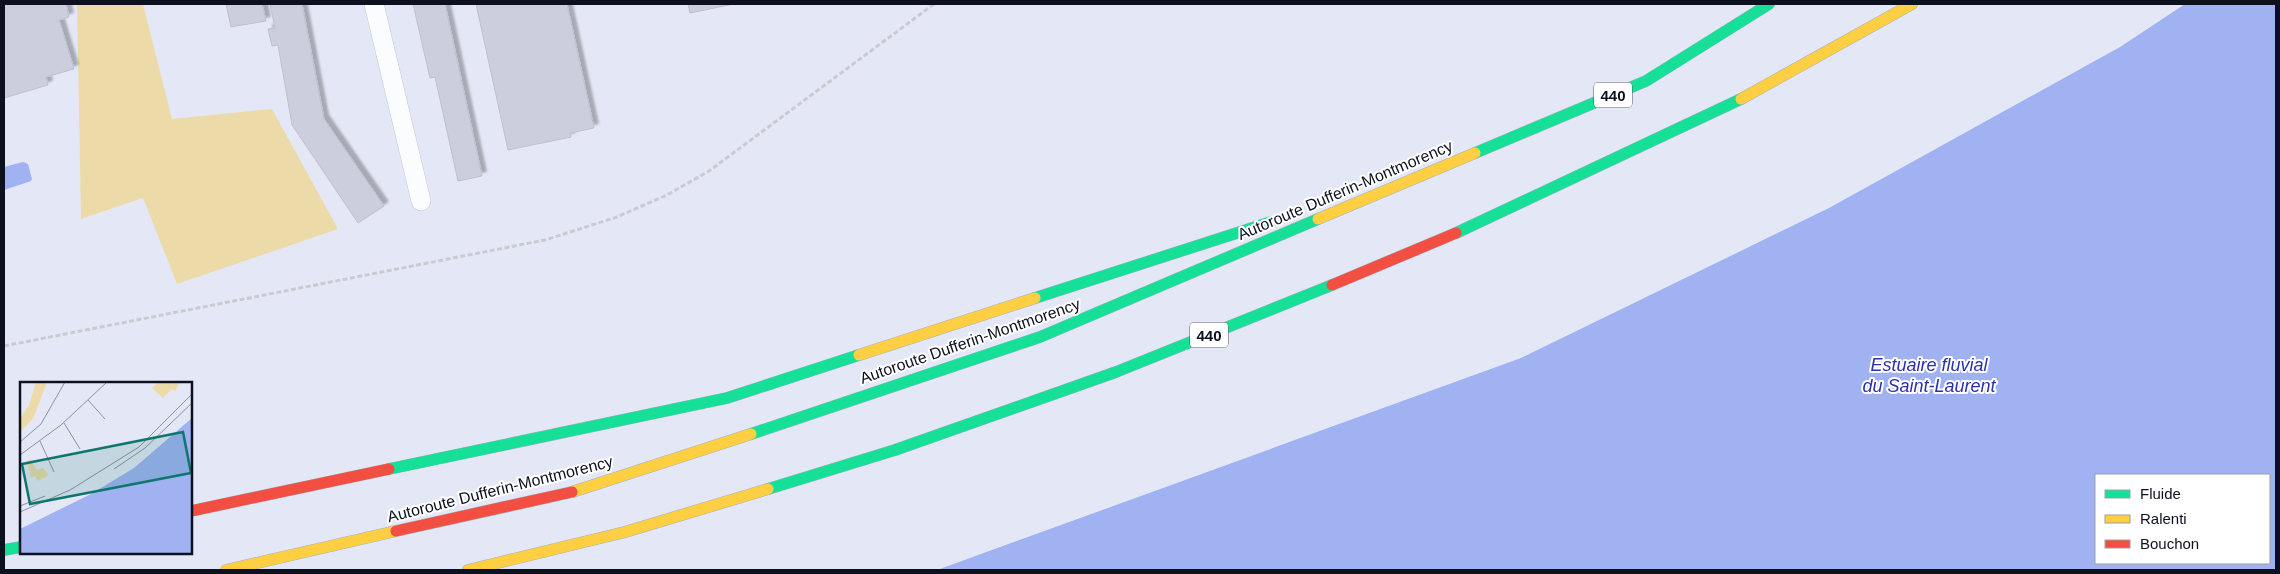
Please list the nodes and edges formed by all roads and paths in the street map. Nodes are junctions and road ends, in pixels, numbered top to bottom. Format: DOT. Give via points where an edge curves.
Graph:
graph roads {
  1 [pos="374,4"];
  2 [pos="934,4"];
  3 [pos="1769,4"];
  4 [pos="1912,4"];
  5 [pos="1446,165"];
  6 [pos="421,201"];
  7 [pos="1314,208"];
  8 [pos="1285,217"];
  9 [pos="4,346"];
  10 [pos="192,511"];
  11 [pos="20,547"];
  12 [pos="4,550"];
  13 [pos="226,570"];
  14 [pos="468,570"];
  1 -- 6 [label="lane"];
  2 -- 9 [label="path" via="709,171 667,196 617,217 545,240"];
  3 -- 5 [label="highway, Autoroute Dufferin-Montmorency / 440" via="1646,81"];
  4 -- 14 [label="highway, 440" via="1722,110 1434,244 1116,372 877,455 625,532"];
  5 -- 7 [label="highway"];
  5 -- 13 [label="highway, Autoroute Dufferin-Montmorency / 440" via="1040,337 588,488"];
  8 -- 10 [label="highway" via="727,398"];
  11 -- 12 [label="highway"];
}
